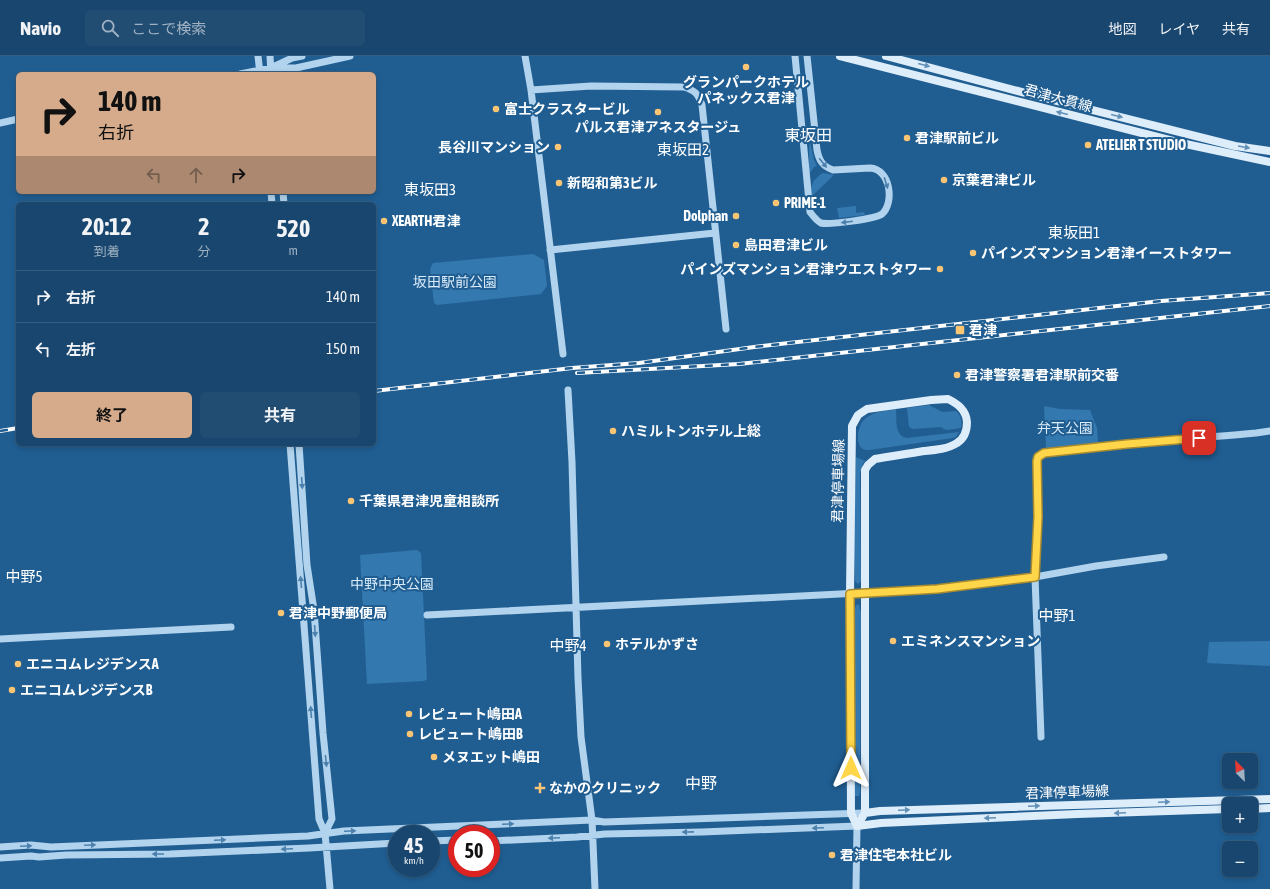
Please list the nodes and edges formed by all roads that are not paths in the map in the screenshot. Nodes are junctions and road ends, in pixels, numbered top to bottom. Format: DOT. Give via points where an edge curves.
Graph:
graph roads {
  1 [pos="258,56"];
  2 [pos="270,56"];
  3 [pos="302,56"];
  4 [pos="350,56"];
  5 [pos="525,56"];
  6 [pos="795,56"];
  7 [pos="807,56"];
  8 [pos="840,56"];
  9 [pos="886,56"];
  10 [pos="271,71"];
  11 [pos="260,72"];
  12 [pos="531,90"];
  13 [pos="16,119"];
  14 [pos="0,122"];
  15 [pos="1270,151"];
  16 [pos="1270,162"];
  17 [pos="716,233"];
  18 [pos="550,250"];
  19 [pos="726,329"];
  20 [pos="563,354"];
  21 [pos="568,390"];
  22 [pos="1270,431"];
  23 [pos="290,446"];
  24 [pos="299,446"];
  25 [pos="1164,557"];
  26 [pos="303,564"];
  27 [pos="1035,577"];
  28 [pos="866,593"];
  29 [pos="850,594"];
  30 [pos="576,607"];
  31 [pos="427,615"];
  32 [pos="231,627"];
  33 [pos="0,639"];
  34 [pos="1041,737"];
  35 [pos="1270,799"];
  36 [pos="1270,808"];
  37 [pos="1222,809"];
  38 [pos="1258,809"];
  39 [pos="851,813"];
  40 [pos="865,813"];
  41 [pos="592,820"];
  42 [pos="857,826"];
  43 [pos="325,833"];
  44 [pos="592,836"];
  45 [pos="500,841"];
  46 [pos="388,844"];
  47 [pos="0,847"];
  48 [pos="326,847"];
  49 [pos="0,858"];
  50 [pos="330,889"];
  51 [pos="595,889"];
  52 [pos="856,889"];
  1 -- 11 [label="street"];
  2 -- 10 [label="street"];
  3 -- 10 [label="street" via="292,58"];
  4 -- 10 [label="street"];
  5 -- 12 [label="street"];
  7 -- 6 [label="street, one-way" via="819,159 827,168 833,170 875,168 880,171 887,182 889,193 889,203 880,216 832,224 821,223 810,212"];
  16 -- 8 [label="main road, 君津大貫線, one-way" via="1181,144"];
  9 -- 15 [label="main road, 君津大貫線, one-way" via="1228,144"];
  10 -- 11 [label="street"];
  12 -- 17 [label="street" via="591,86 684,87 693,90 699,96 702,106"];
  12 -- 18 [label="street"];
  13 -- 14 [label="street"];
  17 -- 18 [label="street"];
  17 -- 19 [label="street"];
  18 -- 20 [label="street"];
  21 -- 30 [label="street"];
  22 -- 27 [label="street" via="1041,454 1037,461"];
  23 -- 26 [label="street"];
  24 -- 26 [label="street, one-way"];
  25 -- 27 [label="street"];
  43 -- 26 [label="street, one-way" via="320,819"];
  26 -- 43 [label="street, one-way" via="314,610 332,819"];
  27 -- 28 [label="street" via="937,589"];
  27 -- 34 [label="street"];
  28 -- 29 [label="street"];
  28 -- 29 [label="main road, 君津停車場線" via="865,470 875,459 943,448 958,443 967,430 967,420 964,410 948,399 867,409 858,416 852,426"];
  28 -- 40 [label="main road, 君津停車場線"];
  29 -- 30 [label="street"];
  29 -- 39 [label="main road, 君津停車場線"];
  30 -- 31 [label="street"];
  30 -- 41 [label="street" via="581,737"];
  32 -- 33 [label="street"];
  40 -- 35 [label="main road, 君津停車場線, one-way"];
  36 -- 38 [label="main road"];
  37 -- 42 [label="main road, 君津停車場線, one-way" via="1070,814"];
  39 -- 40 [label="street"];
  39 -- 41 [label="street" via="604,822"];
  39 -- 42 [label="main road, 君津停車場線"];
  40 -- 42 [label="main road"];
  43 -- 41 [label="street, one-way"];
  41 -- 44 [label="street"];
  42 -- 44 [label="street, one-way"];
  42 -- 52 [label="street"];
  47 -- 43 [label="street, one-way" via="59,847 308,836"];
  43 -- 48 [label="street"];
  44 -- 45 [label="street, one-way"];
  44 -- 51 [label="street"];
  46 -- 48 [label="street"];
  48 -- 49 [label="street, one-way"];
  48 -- 50 [label="street"];
}
